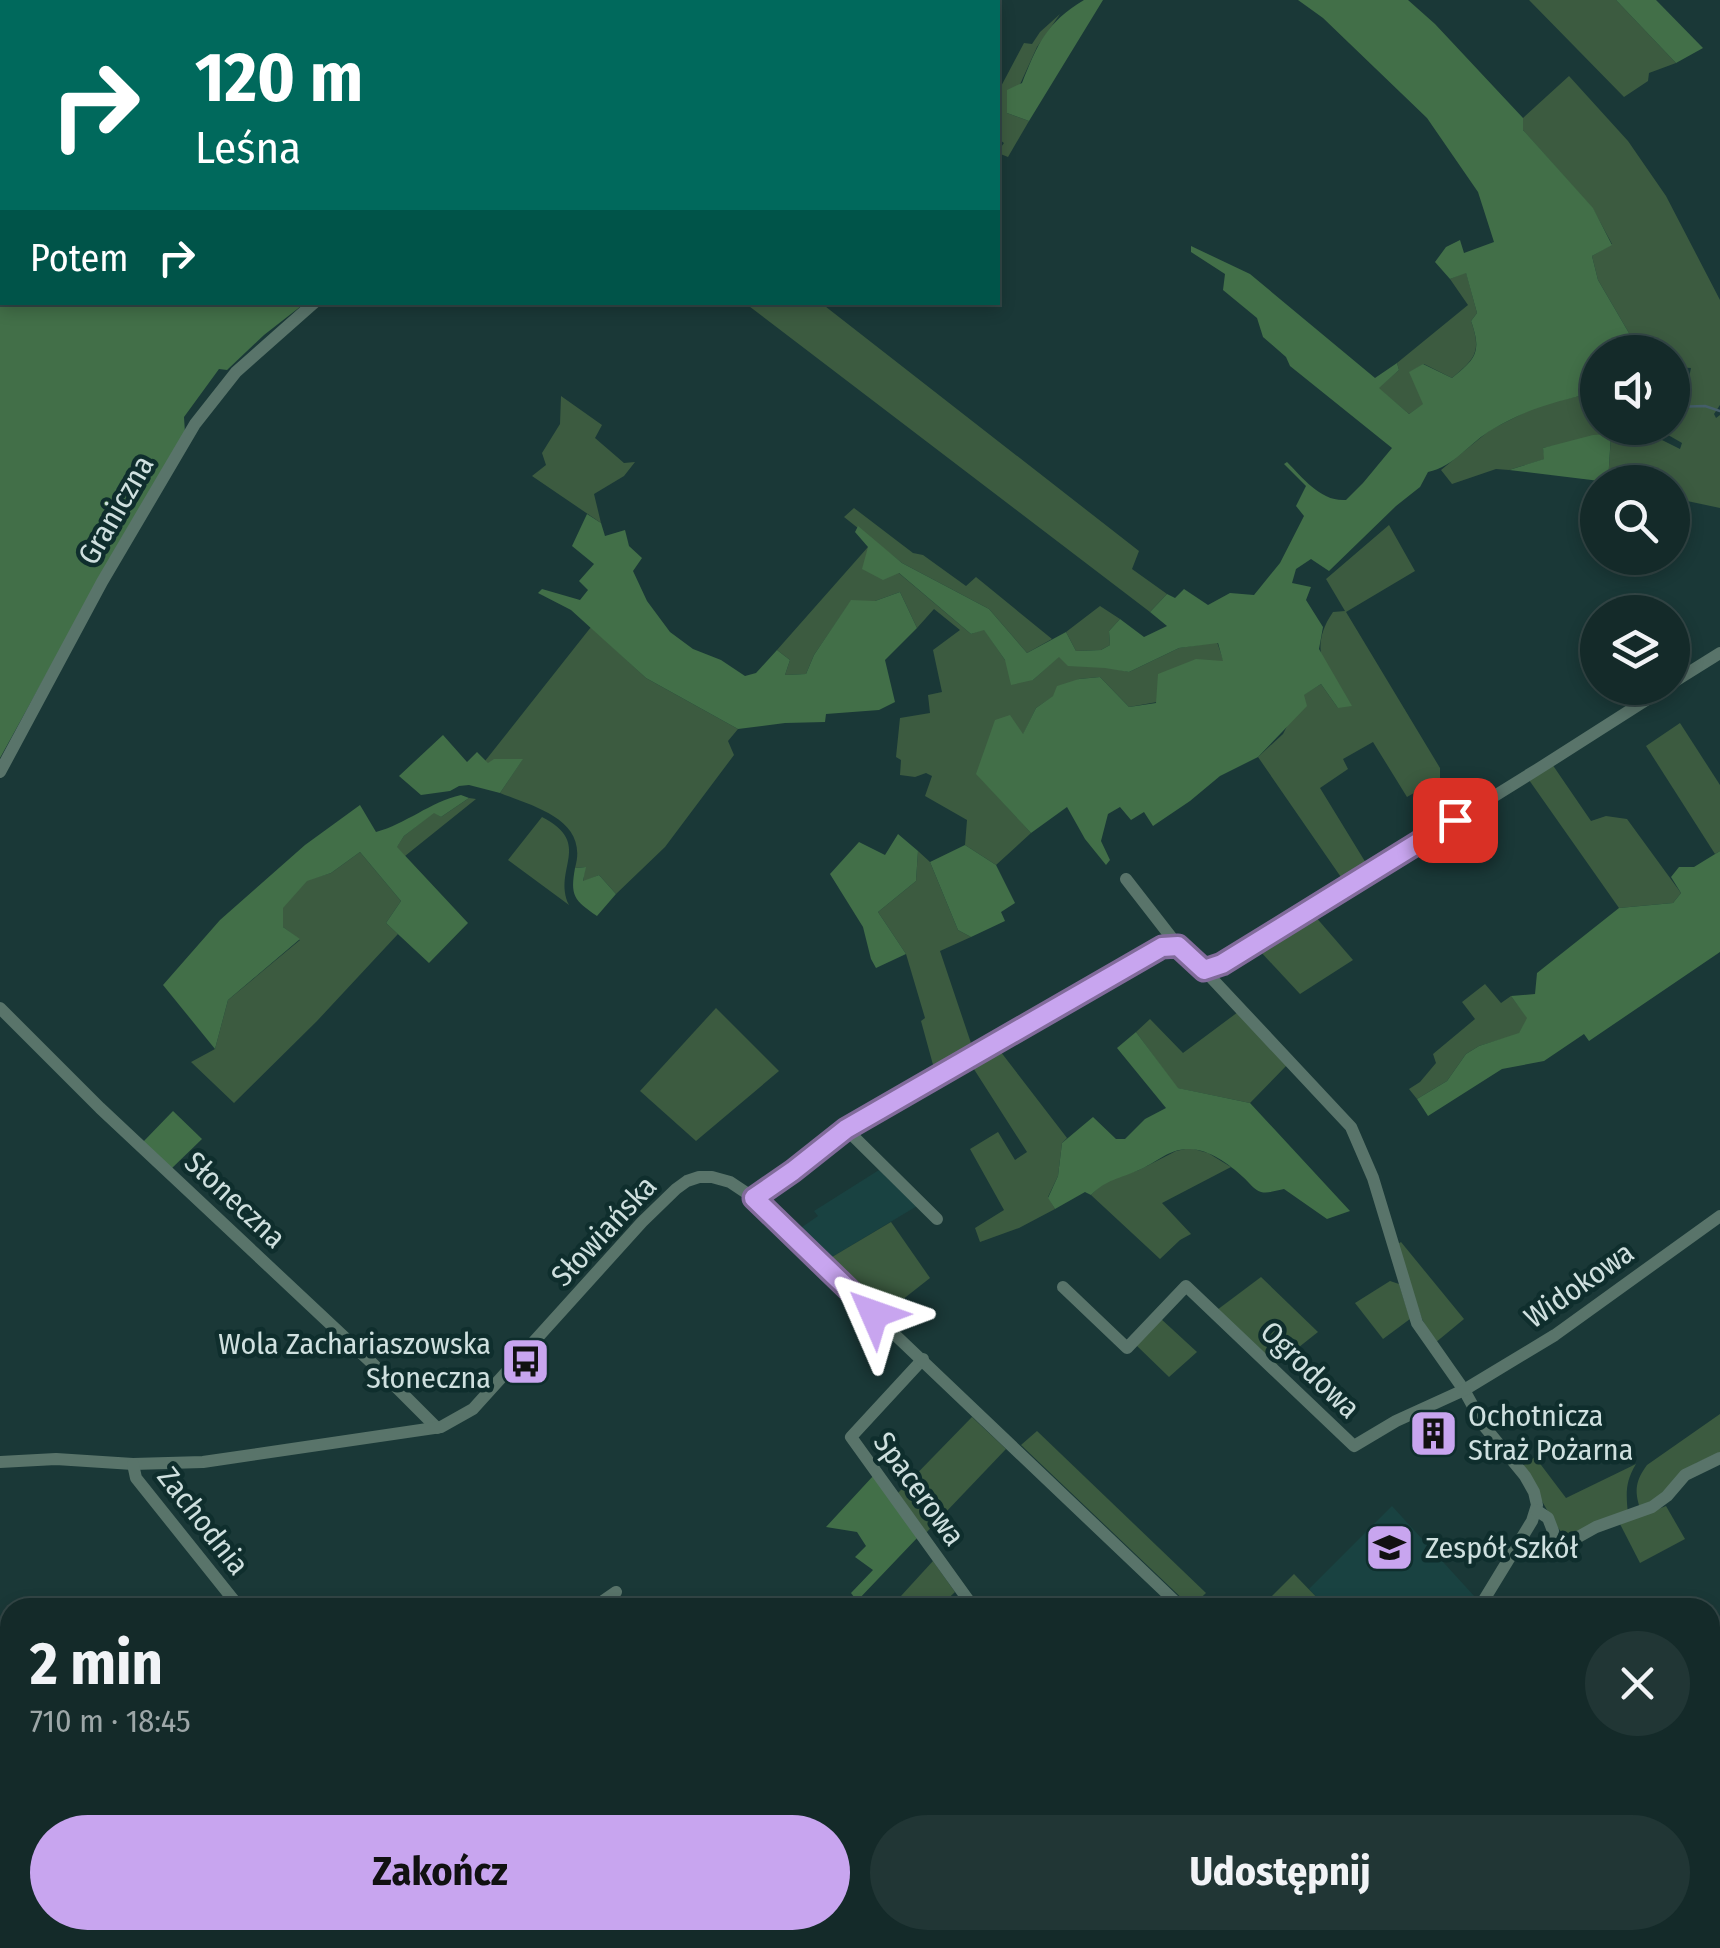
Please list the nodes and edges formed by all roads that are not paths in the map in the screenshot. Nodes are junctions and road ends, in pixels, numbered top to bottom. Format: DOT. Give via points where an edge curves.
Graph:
graph roads {
  1 [pos="312,305"];
  2 [pos="1720,652"];
  3 [pos="1690,671"];
  4 [pos="1639,705"];
  5 [pos="0,772"];
  6 [pos="1126,879"];
  7 [pos="1178,946"];
  8 [pos="1204,970"];
  9 [pos="0,1008"];
  10 [pos="846,1129"];
  11 [pos="754,1198"];
  12 [pos="1720,1216"];
  13 [pos="936,1219"];
  14 [pos="1063,1287"];
  15 [pos="923,1359"];
  16 [pos="1464,1390"];
  17 [pos="437,1428"];
  18 [pos="1720,1458"];
  19 [pos="0,1462"];
  20 [pos="133,1464"];
  21 [pos="1536,1510"];
  22 [pos="1552,1524"];
  23 [pos="1566,1545"];
  24 [pos="1536,1551"];
  25 [pos="1514,1552"];
  26 [pos="616,1592"];
  27 [pos="232,1598"];
  28 [pos="608,1598"];
  29 [pos="967,1598"];
  30 [pos="1172,1598"];
  31 [pos="1485,1598"];
  1 -- 5 [label="street, Graniczna" via="236,372 195,424"];
  2 -- 3 [label="street"];
  4 -- 8 [label="street"];
  6 -- 7 [label="street"];
  7 -- 8 [label="street"];
  7 -- 10 [label="street" via="1162,947"];
  8 -- 16 [label="street" via="1351,1127 1418,1322"];
  9 -- 17 [label="street, Słoneczna"];
  10 -- 11 [label="street"];
  10 -- 13 [label="street"];
  11 -- 15 [label="street, Słowiańska"];
  11 -- 17 [label="street, Słowiańska" via="712,1177 687,1181 472,1409"];
  12 -- 16 [label="street, Widokowa" via="1554,1335"];
  14 -- 16 [label="street, Ogrodowa" via="1127,1348 1186,1286 1354,1446"];
  15 -- 29 [label="street, Spacerowa" via="850,1437"];
  15 -- 30 [label="street, Słowiańska"];
  16 -- 21 [label="street" via="1525,1476"];
  17 -- 20 [label="street, Słowiańska" via="203,1462"];
  18 -- 23 [label="street" via="1684,1475 1652,1508"];
  19 -- 20 [label="street, Słowiańska"];
  20 -- 27 [label="street, Zachodnia" via="136,1478"];
  21 -- 22 [label="street"];
  21 -- 25 [label="street"];
  22 -- 23 [label="street"];
  22 -- 24 [label="street" via="1553,1535"];
  23 -- 24 [label="street"];
  24 -- 25 [label="street"];
  25 -- 31 [label="street"];
  26 -- 28 [label="street"];
}
